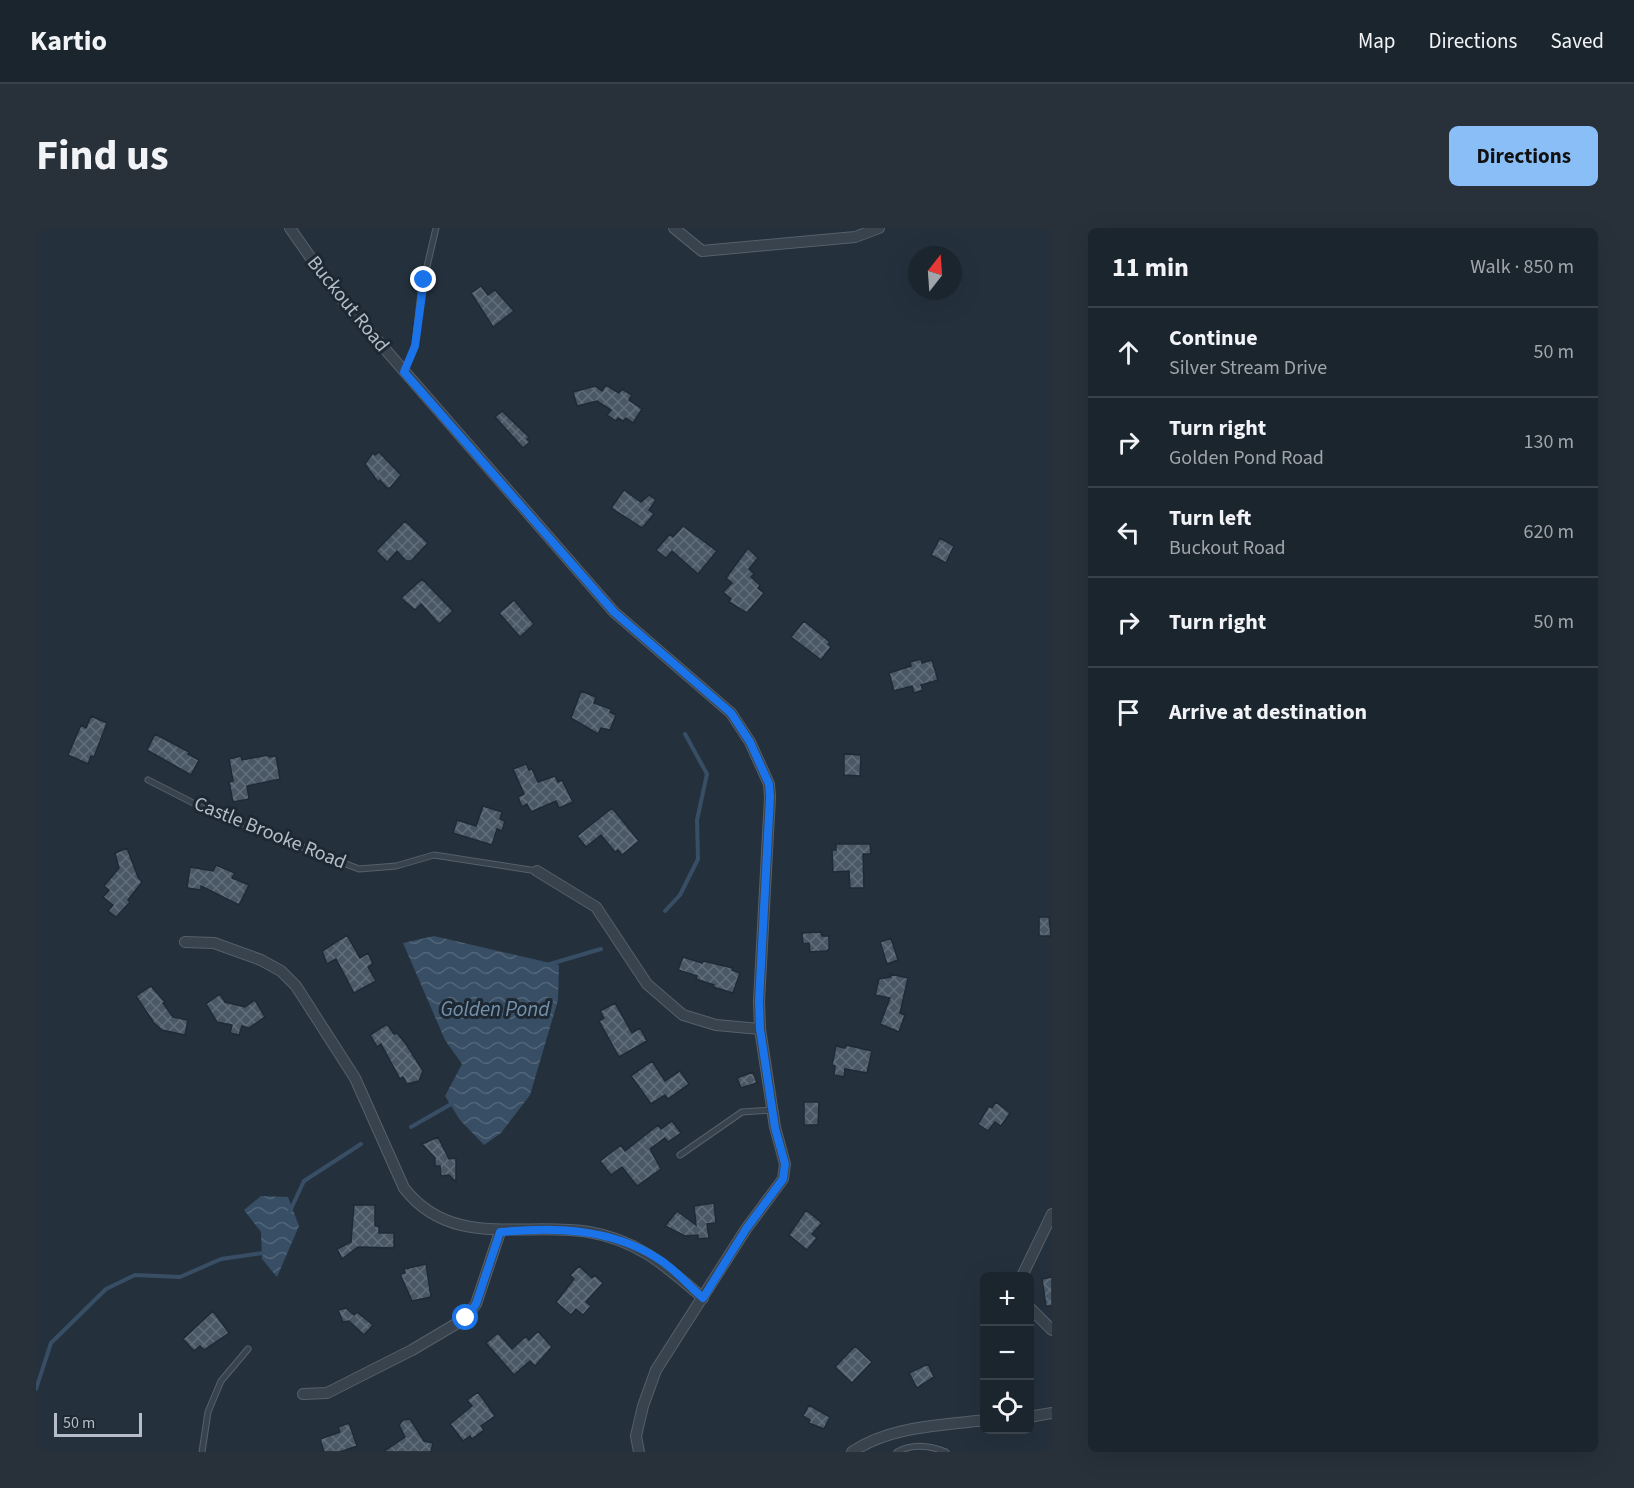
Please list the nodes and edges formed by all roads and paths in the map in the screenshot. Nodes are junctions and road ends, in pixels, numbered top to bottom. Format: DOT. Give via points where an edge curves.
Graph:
graph roads {
  1 [pos="290,228"];
  2 [pos="436,228"];
  3 [pos="674,228"];
  4 [pos="879,228"];
  5 [pos="404,372"];
  6 [pos="148,780"];
  7 [pos="537,871"];
  8 [pos="185,942"];
  9 [pos="760,1029"];
  10 [pos="773,1110"];
  11 [pos="680,1155"];
  12 [pos="1052,1214"];
  13 [pos="500,1232"];
  14 [pos="1024,1272"];
  15 [pos="703,1298"];
  16 [pos="1034,1312"];
  17 [pos="1052,1330"];
  18 [pos="248,1349"];
  19 [pos="303,1394"];
  20 [pos="1052,1413"];
  21 [pos="1034,1417"];
  22 [pos="980,1421"];
  23 [pos="202,1452"];
  24 [pos="639,1452"];
  25 [pos="852,1452"];
  26 [pos="897,1452"];
  27 [pos="946,1452"];
  1 -- 5 [label="street, Buckout Road" via="331,288"];
  2 -- 5 [label="lane" via="421,292 415,346"];
  3 -- 4 [label="street" via="702,251 855,237"];
  5 -- 9 [label="street, Buckout Road" via="614,612 731,713 750,742 769,784 770,797"];
  6 -- 7 [label="lane, Castle Brooke Road" via="209,811 359,869 396,866 434,855"];
  7 -- 9 [label="street, Castle Brooke Road" via="596,907 647,984 683,1015 716,1025"];
  8 -- 13 [label="street" via="214,943 281,971 296,986 355,1078 394,1170 412,1199 434,1215 474,1229"];
  9 -- 10 [label="street, Buckout Road"];
  10 -- 11 [label="lane" via="742,1112"];
  10 -- 15 [label="street, Buckout Road" via="785,1164 783,1179"];
  12 -- 14 [label="street"];
  13 -- 15 [label="street" via="589,1232 623,1241 658,1258"];
  13 -- 19 [label="street" via="476,1304 466,1318 327,1393"];
  15 -- 24 [label="street, Buckout Road" via="656,1370 636,1436"];
  16 -- 17 [label="street"];
  18 -- 23 [label="lane" via="221,1381 208,1412"];
  20 -- 21 [label="street"];
  22 -- 25 [label="street" via="898,1431 877,1437"];
  26 -- 27 [label="lane" via="916,1446"];
}
